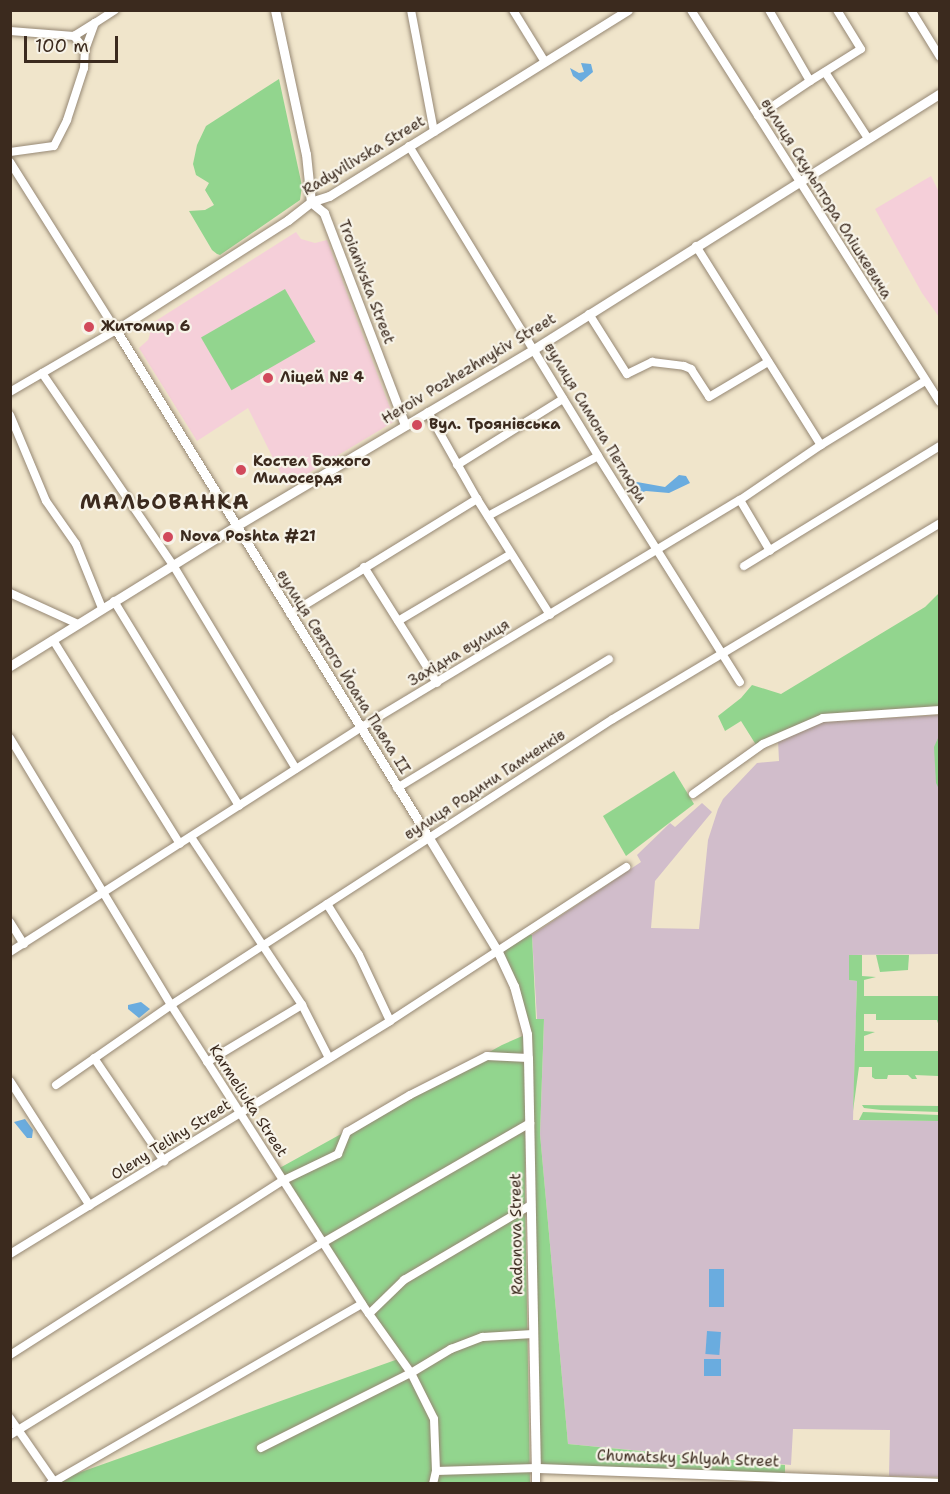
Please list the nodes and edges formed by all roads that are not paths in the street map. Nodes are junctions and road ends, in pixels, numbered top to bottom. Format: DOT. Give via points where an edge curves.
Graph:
graph roads {
  1 [pos="116,10"];
  2 [pos="275,10"];
  3 [pos="411,10"];
  4 [pos="513,10"];
  5 [pos="628,10"];
  6 [pos="691,10"];
  7 [pos="769,10"];
  8 [pos="837,10"];
  9 [pos="911,10"];
  10 [pos="95,23"];
  11 [pos="10,31"];
  12 [pos="74,36"];
  13 [pos="85,50"];
  14 [pos="939,57"];
  15 [pos="545,62"];
  16 [pos="825,72"];
  17 [pos="810,81"];
  18 [pos="939,93"];
  19 [pos="758,116"];
  20 [pos="434,132"];
  21 [pos="867,137"];
  22 [pos="409,146"];
  23 [pos="10,152"];
  24 [pos="10,162"];
  25 [pos="799,181"];
  26 [pos="311,202"];
  27 [pos="696,246"];
  28 [pos="589,314"];
  29 [pos="116,330"];
  30 [pos="534,349"];
  31 [pos="768,362"];
  32 [pos="42,373"];
  33 [pos="925,381"];
  34 [pos="10,392"];
  35 [pos="563,399"];
  36 [pos="939,402"];
  37 [pos="428,412"];
  38 [pos="10,415"];
  39 [pos="405,425"];
  40 [pos="821,444"];
  41 [pos="939,446"];
  42 [pos="598,456"];
  43 [pos="457,465"];
  44 [pos="477,499"];
  45 [pos="741,500"];
  46 [pos="488,516"];
  47 [pos="939,523"];
  48 [pos="236,526"];
  49 [pos="658,550"];
  50 [pos="770,551"];
  51 [pos="511,554"];
  52 [pos="173,565"];
  53 [pos="744,566"];
  54 [pos="364,567"];
  55 [pos="10,593"];
  56 [pos="114,601"];
  57 [pos="102,609"];
  58 [pos="290,614"];
  59 [pos="550,615"];
  60 [pos="398,621"];
  61 [pos="78,624"];
  62 [pos="52,640"];
  63 [pos="722,654"];
  64 [pos="609,659"];
  65 [pos="10,666"];
  66 [pos="740,682"];
  67 [pos="436,683"];
  68 [pos="939,710"];
  69 [pos="360,728"];
  70 [pos="10,738"];
  71 [pos="296,769"];
  72 [pos="397,788"];
  73 [pos="693,794"];
  74 [pos="239,806"];
  75 [pos="191,837"];
  76 [pos="429,838"];
  77 [pos="180,844"];
  78 [pos="626,867"];
  79 [pos="103,893"];
  80 [pos="327,904"];
  81 [pos="10,922"];
  82 [pos="24,944"];
  83 [pos="262,946"];
  84 [pos="10,952"];
  85 [pos="498,952"];
  86 [pos="514,986"];
  87 [pos="171,1005"];
  88 [pos="302,1005"];
  89 [pos="390,1021"];
  90 [pos="94,1058"];
  91 [pos="528,1058"];
  92 [pos="329,1059"];
  93 [pos="207,1062"];
  94 [pos="10,1081"];
  95 [pos="56,1085"];
  96 [pos="240,1113"];
  97 [pos="530,1123"];
  98 [pos="164,1161"];
  99 [pos="284,1180"];
  100 [pos="531,1205"];
  101 [pos="90,1206"];
  102 [pos="324,1242"];
  103 [pos="12,1250"];
  104 [pos="362,1304"];
  105 [pos="369,1314"];
  106 [pos="533,1334"];
  107 [pos="10,1355"];
  108 [pos="411,1373"];
  109 [pos="10,1418"];
  110 [pos="18,1430"];
  111 [pos="10,1435"];
  112 [pos="261,1448"];
  113 [pos="536,1468"];
  114 [pos="436,1471"];
  115 [pos="704,1479"];
  116 [pos="840,1482"];
  117 [pos="53,1483"];
  118 [pos="939,1483"];
  119 [pos="433,1484"];
  120 [pos="536,1484"];
  1 -- 10 [label="street"];
  2 -- 26 [label="street" via="306,154"];
  3 -- 20 [label="street"];
  4 -- 15 [label="street"];
  5 -- 15 [label="street, Radyvilivska Street"];
  6 -- 19 [label="street, вулиця Скульптора Олішкевича"];
  7 -- 17 [label="street"];
  8 -- 16 [label="street" via="861,50"];
  9 -- 14 [label="street"];
  10 -- 12 [label="street"];
  10 -- 13 [label="street"];
  11 -- 12 [label="street"];
  12 -- 13 [label="street"];
  13 -- 23 [label="street" via="84,68 54,146"];
  15 -- 20 [label="street, Radyvilivska Street"];
  16 -- 17 [label="street"];
  16 -- 21 [label="street"];
  17 -- 19 [label="street"];
  18 -- 21 [label="street, Heroiv Pozhezhnykiv Street"];
  19 -- 25 [label="street, вулиця Скульптора Олішкевича"];
  20 -- 22 [label="street, Radyvilivska Street"];
  21 -- 25 [label="street, Heroiv Pozhezhnykiv Street"];
  22 -- 26 [label="street, Radyvilivska Street"];
  22 -- 30 [label="street, вулиця Симона Петлюри"];
  24 -- 29 [label="street, вулиця Святого Йоана Павла II"];
  25 -- 27 [label="street, Heroiv Pozhezhnykiv Street"];
  25 -- 33 [label="street, вулиця Скульптора Олішкевича"];
  26 -- 29 [label="street, Radyvilivska Street"];
  26 -- 39 [label="street, Troianivska Street" via="324,213"];
  27 -- 28 [label="street, Heroiv Pozhezhnykiv Street"];
  27 -- 31 [label="street"];
  28 -- 30 [label="street, Heroiv Pozhezhnykiv Street"];
  28 -- 31 [label="street" via="627,374 652,362 684,366 692,369 709,397"];
  29 -- 32 [label="street"];
  29 -- 48 [label="street, вулиця Святого Йоана Павла II"];
  30 -- 35 [label="street, вулиця Симона Петлюри"];
  30 -- 37 [label="street, Heroiv Pozhezhnykiv Street"];
  31 -- 40 [label="street"];
  32 -- 34 [label="street"];
  32 -- 52 [label="street"];
  33 -- 36 [label="street, вулиця Скульптора Олішкевича"];
  33 -- 40 [label="street, Західна вулиця"];
  35 -- 42 [label="street, вулиця Симона Петлюри"];
  35 -- 43 [label="street"];
  37 -- 39 [label="street, Heroiv Pozhezhnykiv Street"];
  37 -- 43 [label="street"];
  38 -- 57 [label="street" via="46,501 76,544"];
  39 -- 48 [label="street, Heroiv Pozhezhnykiv Street"];
  40 -- 45 [label="street, Західна вулиця"];
  41 -- 50 [label="street"];
  42 -- 46 [label="street"];
  42 -- 49 [label="street, вулиця Симона Петлюри"];
  43 -- 44 [label="street"];
  44 -- 46 [label="street"];
  44 -- 54 [label="street"];
  45 -- 49 [label="street, Західна вулиця"];
  45 -- 50 [label="street"];
  46 -- 51 [label="street"];
  47 -- 63 [label="street, вулиця Родини Гамченків"];
  48 -- 52 [label="street, Heroiv Pozhezhnykiv Street"];
  48 -- 58 [label="street, вулиця Святого Йоана Павла II"];
  49 -- 59 [label="street, Західна вулиця"];
  49 -- 63 [label="street, вулиця Симона Петлюри"];
  50 -- 53 [label="street"];
  51 -- 59 [label="street"];
  51 -- 60 [label="street"];
  52 -- 56 [label="street, Heroiv Pozhezhnykiv Street"];
  52 -- 71 [label="street"];
  54 -- 58 [label="street"];
  54 -- 60 [label="street"];
  55 -- 61 [label="street"];
  56 -- 57 [label="street, Heroiv Pozhezhnykiv Street"];
  56 -- 74 [label="street"];
  57 -- 61 [label="street, Heroiv Pozhezhnykiv Street"];
  58 -- 69 [label="street, вулиця Святого Йоана Павла II"];
  59 -- 67 [label="street, Західна вулиця"];
  60 -- 67 [label="street"];
  61 -- 62 [label="street, Heroiv Pozhezhnykiv Street"];
  62 -- 65 [label="street, Heroiv Pozhezhnykiv Street"];
  62 -- 77 [label="street"];
  63 -- 66 [label="street, вулиця Симона Петлюри"];
  63 -- 76 [label="street, вулиця Родини Гамченків" via="613,718"];
  64 -- 72 [label="street"];
  67 -- 69 [label="street, Західна вулиця"];
  68 -- 73 [label="street" via="823,718 763,744"];
  69 -- 71 [label="street, Західна вулиця"];
  69 -- 72 [label="street, вулиця Святого Йоана Павла II"];
  70 -- 79 [label="street, Karmeliuka Street"];
  71 -- 74 [label="street, Західна вулиця"];
  72 -- 76 [label="street, вулиця Святого Йоана Павла II"];
  74 -- 75 [label="street, Західна вулиця"];
  75 -- 77 [label="street, Західна вулиця"];
  75 -- 83 [label="street"];
  76 -- 80 [label="street, вулиця Родини Гамченків"];
  76 -- 85 [label="street, вулиця Святого Йоана Павла II"];
  77 -- 79 [label="street, Західна вулиця"];
  78 -- 85 [label="street, Oleny Telihy Street"];
  79 -- 82 [label="street, Західна вулиця"];
  79 -- 87 [label="street, Karmeliuka Street"];
  80 -- 83 [label="street, вулиця Родини Гамченків"];
  80 -- 89 [label="street" via="359,955"];
  81 -- 82 [label="street"];
  82 -- 84 [label="street, Західна вулиця"];
  83 -- 87 [label="street, вулиця Родини Гамченків"];
  83 -- 88 [label="street"];
  85 -- 86 [label="street, вулиця Святого Йоана Павла II"];
  85 -- 89 [label="street, Oleny Telihy Street"];
  86 -- 91 [label="street, Radonova Street" via="527,1034"];
  87 -- 90 [label="street, вулиця Родини Гамченків"];
  87 -- 93 [label="street, Karmeliuka Street"];
  88 -- 92 [label="street"];
  88 -- 93 [label="street"];
  89 -- 92 [label="street, Oleny Telihy Street"];
  90 -- 95 [label="street, вулиця Родини Гамченків"];
  90 -- 98 [label="street"];
  91 -- 97 [label="street, Radonova Street"];
  91 -- 99 [label="street" via="487,1056 476,1060 347,1132 338,1154"];
  92 -- 96 [label="street, Oleny Telihy Street"];
  93 -- 96 [label="street, Karmeliuka Street"];
  94 -- 101 [label="street"];
  96 -- 98 [label="street, Oleny Telihy Street"];
  96 -- 99 [label="street, Karmeliuka Street"];
  97 -- 100 [label="street, Radonova Street"];
  97 -- 102 [label="street"];
  98 -- 101 [label="street, Oleny Telihy Street"];
  99 -- 102 [label="street, Karmeliuka Street"];
  99 -- 107 [label="street"];
  100 -- 105 [label="street" via="404,1280"];
  100 -- 106 [label="street, Radonova Street"];
  101 -- 103 [label="street, Oleny Telihy Street"];
  102 -- 104 [label="street, Karmeliuka Street"];
  102 -- 110 [label="street"];
  104 -- 105 [label="street, Karmeliuka Street"];
  104 -- 117 [label="street"];
  105 -- 108 [label="street, Karmeliuka Street"];
  106 -- 108 [label="street" via="483,1338 451,1349"];
  106 -- 113 [label="street, Radonova Street"];
  108 -- 112 [label="street"];
  108 -- 114 [label="street, Karmeliuka Street" via="434,1419"];
  109 -- 110 [label="street"];
  110 -- 111 [label="street"];
  110 -- 117 [label="street"];
  113 -- 114 [label="street, Chumatsky Shlyah Street"];
  113 -- 115 [label="street, Chumatsky Shlyah Street"];
  113 -- 120 [label="street, Radonova Street"];
  114 -- 119 [label="street, Karmeliuka Street"];
  115 -- 116 [label="street, Chumatsky Shlyah Street"];
  116 -- 118 [label="street, Chumatsky Shlyah Street"];
}
